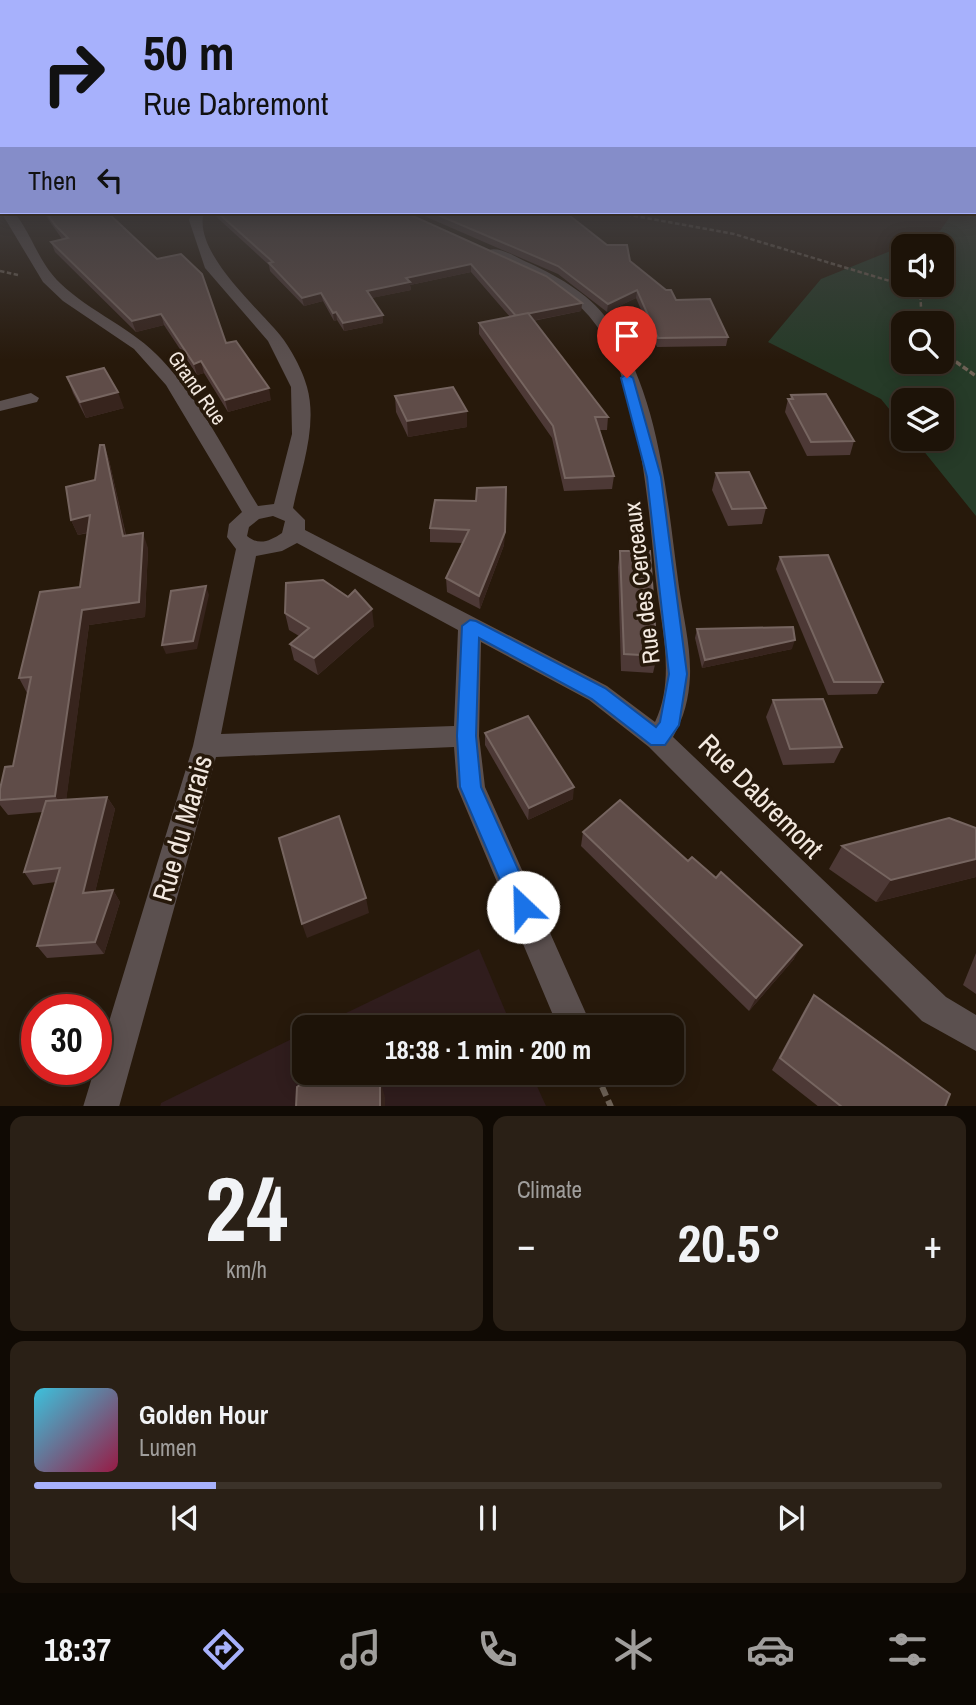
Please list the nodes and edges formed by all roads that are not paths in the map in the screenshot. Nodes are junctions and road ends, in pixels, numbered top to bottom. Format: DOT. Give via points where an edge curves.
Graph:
graph roads {
  1 [pos="31,257"];
  2 [pos="208,257"];
  3 [pos="501,257"];
  4 [pos="31,398"];
  5 [pos="0,406"];
  6 [pos="253,514"];
  7 [pos="289,522"];
  8 [pos="247,547"];
  9 [pos="470,626"];
  10 [pos="467,736"];
  11 [pos="658,739"];
  12 [pos="206,746"];
  13 [pos="570,1015"];
  14 [pos="976,1034"];
  15 [pos="102,1106"];
  1 -- 6 [label="street, Grand Rue" via="50,282 139,346 167,375"];
  2 -- 7 [label="street" via="212,268 275,339 299,387 301,434"];
  3 -- 11 [label="street, Rue des Cerceaux" via="552,279 584,301 606,328 636,402 654,477 678,674 669,725"];
  4 -- 5 [label="street"];
  6 -- 7 [label="street"];
  6 -- 8 [label="street, Rue du Marais" via="236,531"];
  7 -- 8 [label="street" via="280,545"];
  7 -- 9 [label="street, Rue Dabremont"];
  8 -- 12 [label="street, Rue du Marais"];
  9 -- 10 [label="street"];
  9 -- 11 [label="street, Rue Dabremont" via="598,694"];
  10 -- 12 [label="street"];
  10 -- 13 [label="street" via="471,787"];
  11 -- 14 [label="street, Rue Dabremont" via="934,1009"];
  12 -- 15 [label="street, Rue du Marais"];
}
